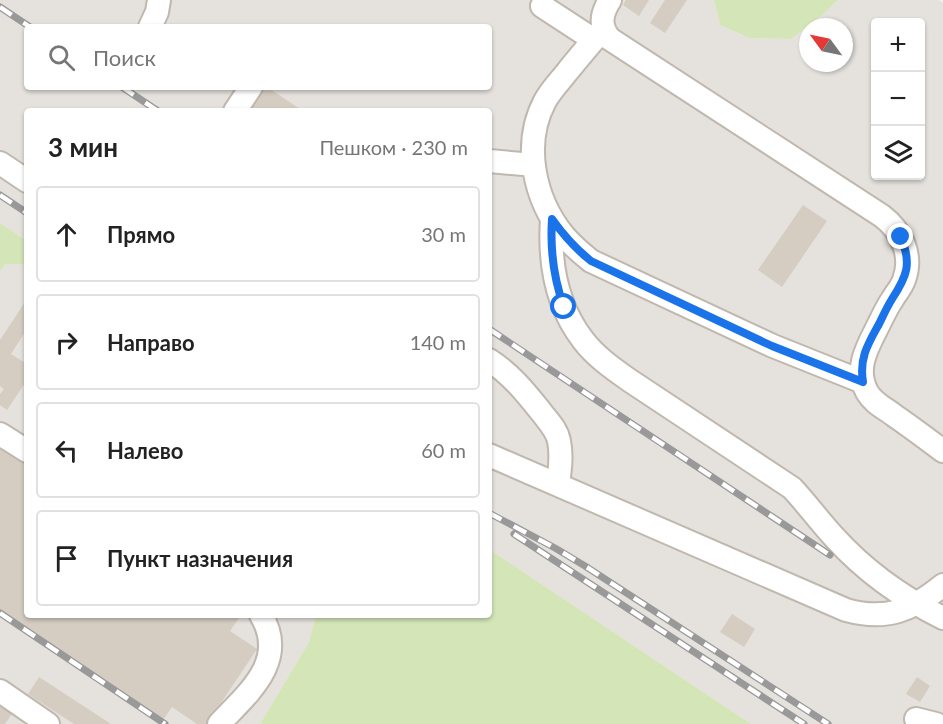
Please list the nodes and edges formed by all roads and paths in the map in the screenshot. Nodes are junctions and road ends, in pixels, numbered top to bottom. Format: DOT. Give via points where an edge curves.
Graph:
graph roads {
  1 [pos="159,0"];
  2 [pos="610,0"];
  3 [pos="542,6"];
  4 [pos="151,24"];
  5 [pos="599,34"];
  6 [pos="249,90"];
  7 [pos="237,108"];
  8 [pos="492,161"];
  9 [pos="0,163"];
  10 [pos="534,165"];
  11 [pos="24,179"];
  12 [pos="552,219"];
  13 [pos="492,362"];
  14 [pos="863,382"];
  15 [pos="0,434"];
  16 [pos="24,449"];
  17 [pos="943,451"];
  18 [pos="492,456"];
  19 [pos="558,484"];
  20 [pos="943,585"];
  21 [pos="915,604"];
  22 [pos="262,618"];
  23 [pos="943,618"];
  24 [pos="0,691"];
  25 [pos="48,724"];
  26 [pos="219,724"];
  1 -- 4 [label="lane"];
  2 -- 5 [label="lane"];
  3 -- 5 [label="lane"];
  5 -- 10 [label="lane" via="545,101 535,130"];
  5 -- 14 [label="lane" via="882,216 896,229 905,246 907,269 864,354"];
  6 -- 7 [label="lane"];
  8 -- 10 [label="lane"];
  9 -- 11 [label="lane"];
  10 -- 12 [label="lane"];
  12 -- 14 [label="lane" via="591,261 772,346"];
  12 -- 21 [label="lane" via="551,255 556,281 564,307 583,340 612,368 792,488 856,559"];
  13 -- 19 [label="lane" via="531,397 551,424 559,441"];
  14 -- 17 [label="lane" via="881,408"];
  15 -- 16 [label="lane"];
  18 -- 19 [label="lane"];
  19 -- 21 [label="lane" via="846,610 882,615"];
  20 -- 21 [label="lane"];
  21 -- 23 [label="lane"];
  22 -- 26 [label="lane" via="270,640 268,663 257,683"];
  24 -- 25 [label="lane"];
}
